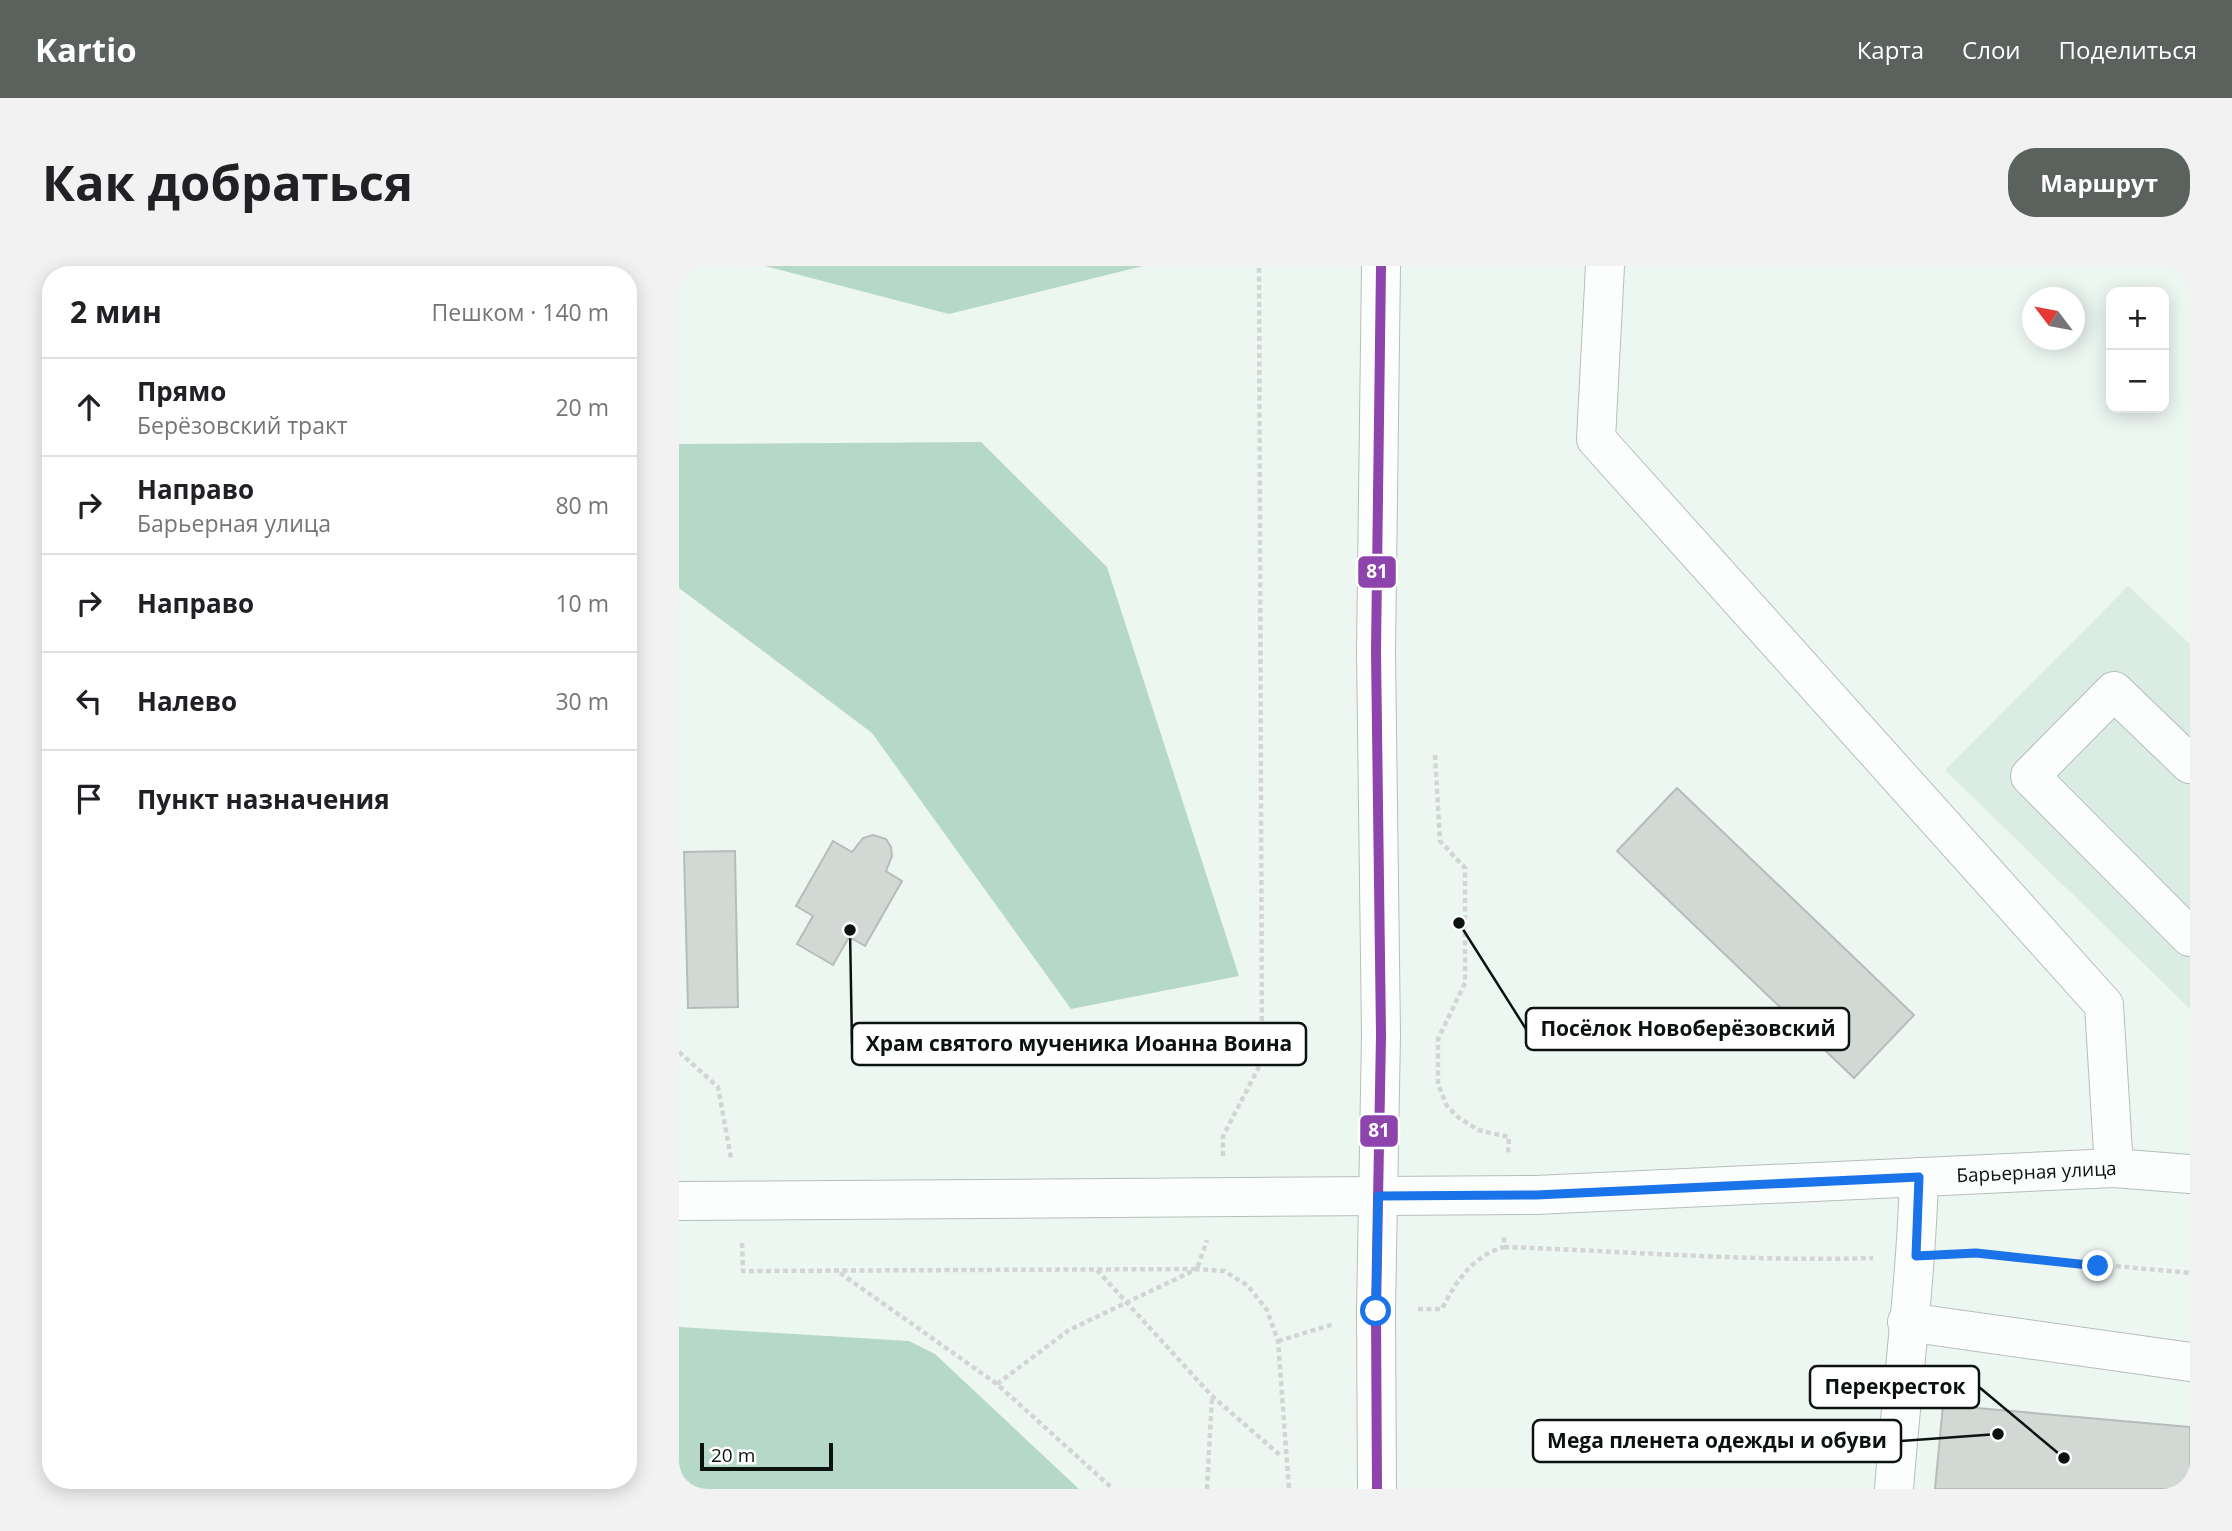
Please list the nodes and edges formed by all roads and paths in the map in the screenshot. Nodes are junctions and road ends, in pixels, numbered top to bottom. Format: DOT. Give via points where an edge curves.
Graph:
graph roads {
  1 [pos="1259,266"];
  2 [pos="1381,266"];
  3 [pos="1605,266"];
  4 [pos="1435,755"];
  5 [pos="2190,764"];
  6 [pos="2190,937"];
  7 [pos="1438,1039"];
  8 [pos="679,1052"];
  9 [pos="1262,1061"];
  10 [pos="2114,1168"];
  11 [pos="2190,1174"];
  12 [pos="1919,1177"];
  13 [pos="1378,1196"];
  14 [pos="739,1200"];
  15 [pos="679,1202"];
  16 [pos="1504,1247"];
  17 [pos="1916,1256"];
  18 [pos="1097,1270"];
  19 [pos="840,1273"];
  20 [pos="2190,1273"];
  21 [pos="1126,1306"];
  22 [pos="1907,1322"];
  23 [pos="2190,1362"];
  24 [pos="997,1384"];
  25 [pos="1212,1396"];
  26 [pos="1281,1456"];
  27 [pos="1113,1489"];
  28 [pos="1207,1489"];
  29 [pos="1289,1489"];
  30 [pos="1377,1489"];
  31 [pos="1894,1489"];
  1 -- 9 [label="path"];
  2 -- 13 [label="street" via="1376,651 1381,1024"];
  3 -- 10 [label="street" via="1596,439 2104,1005"];
  4 -- 7 [label="path" via="1440,841 1465,868 1465,983"];
  5 -- 6 [label="street" via="2114,691 2030,776"];
  8 -- 14 [label="path" via="718,1087"];
  10 -- 11 [label="street, Барьерная улица"];
  10 -- 12 [label="street, Барьерная улица"];
  12 -- 13 [label="street, Барьерная улица" via="1536,1195"];
  12 -- 17 [label="street"];
  13 -- 14 [label="street, Барьерная улица"];
  13 -- 30 [label="street"];
  14 -- 15 [label="street, Барьерная улица"];
  16 -- 17 [label="path" via="1738,1259"];
  17 -- 20 [label="path" via="1976,1253"];
  17 -- 22 [label="street"];
  18 -- 21 [label="path"];
  19 -- 24 [label="path"];
  21 -- 24 [label="path" via="1069,1330"];
  21 -- 25 [label="path"];
  21 -- 29 [label="path" via="1197,1269 1224,1271 1247,1285 1267,1310 1278,1341"];
  22 -- 23 [label="street"];
  22 -- 31 [label="street"];
  24 -- 27 [label="path"];
  25 -- 26 [label="path"];
  25 -- 28 [label="path"];
}
